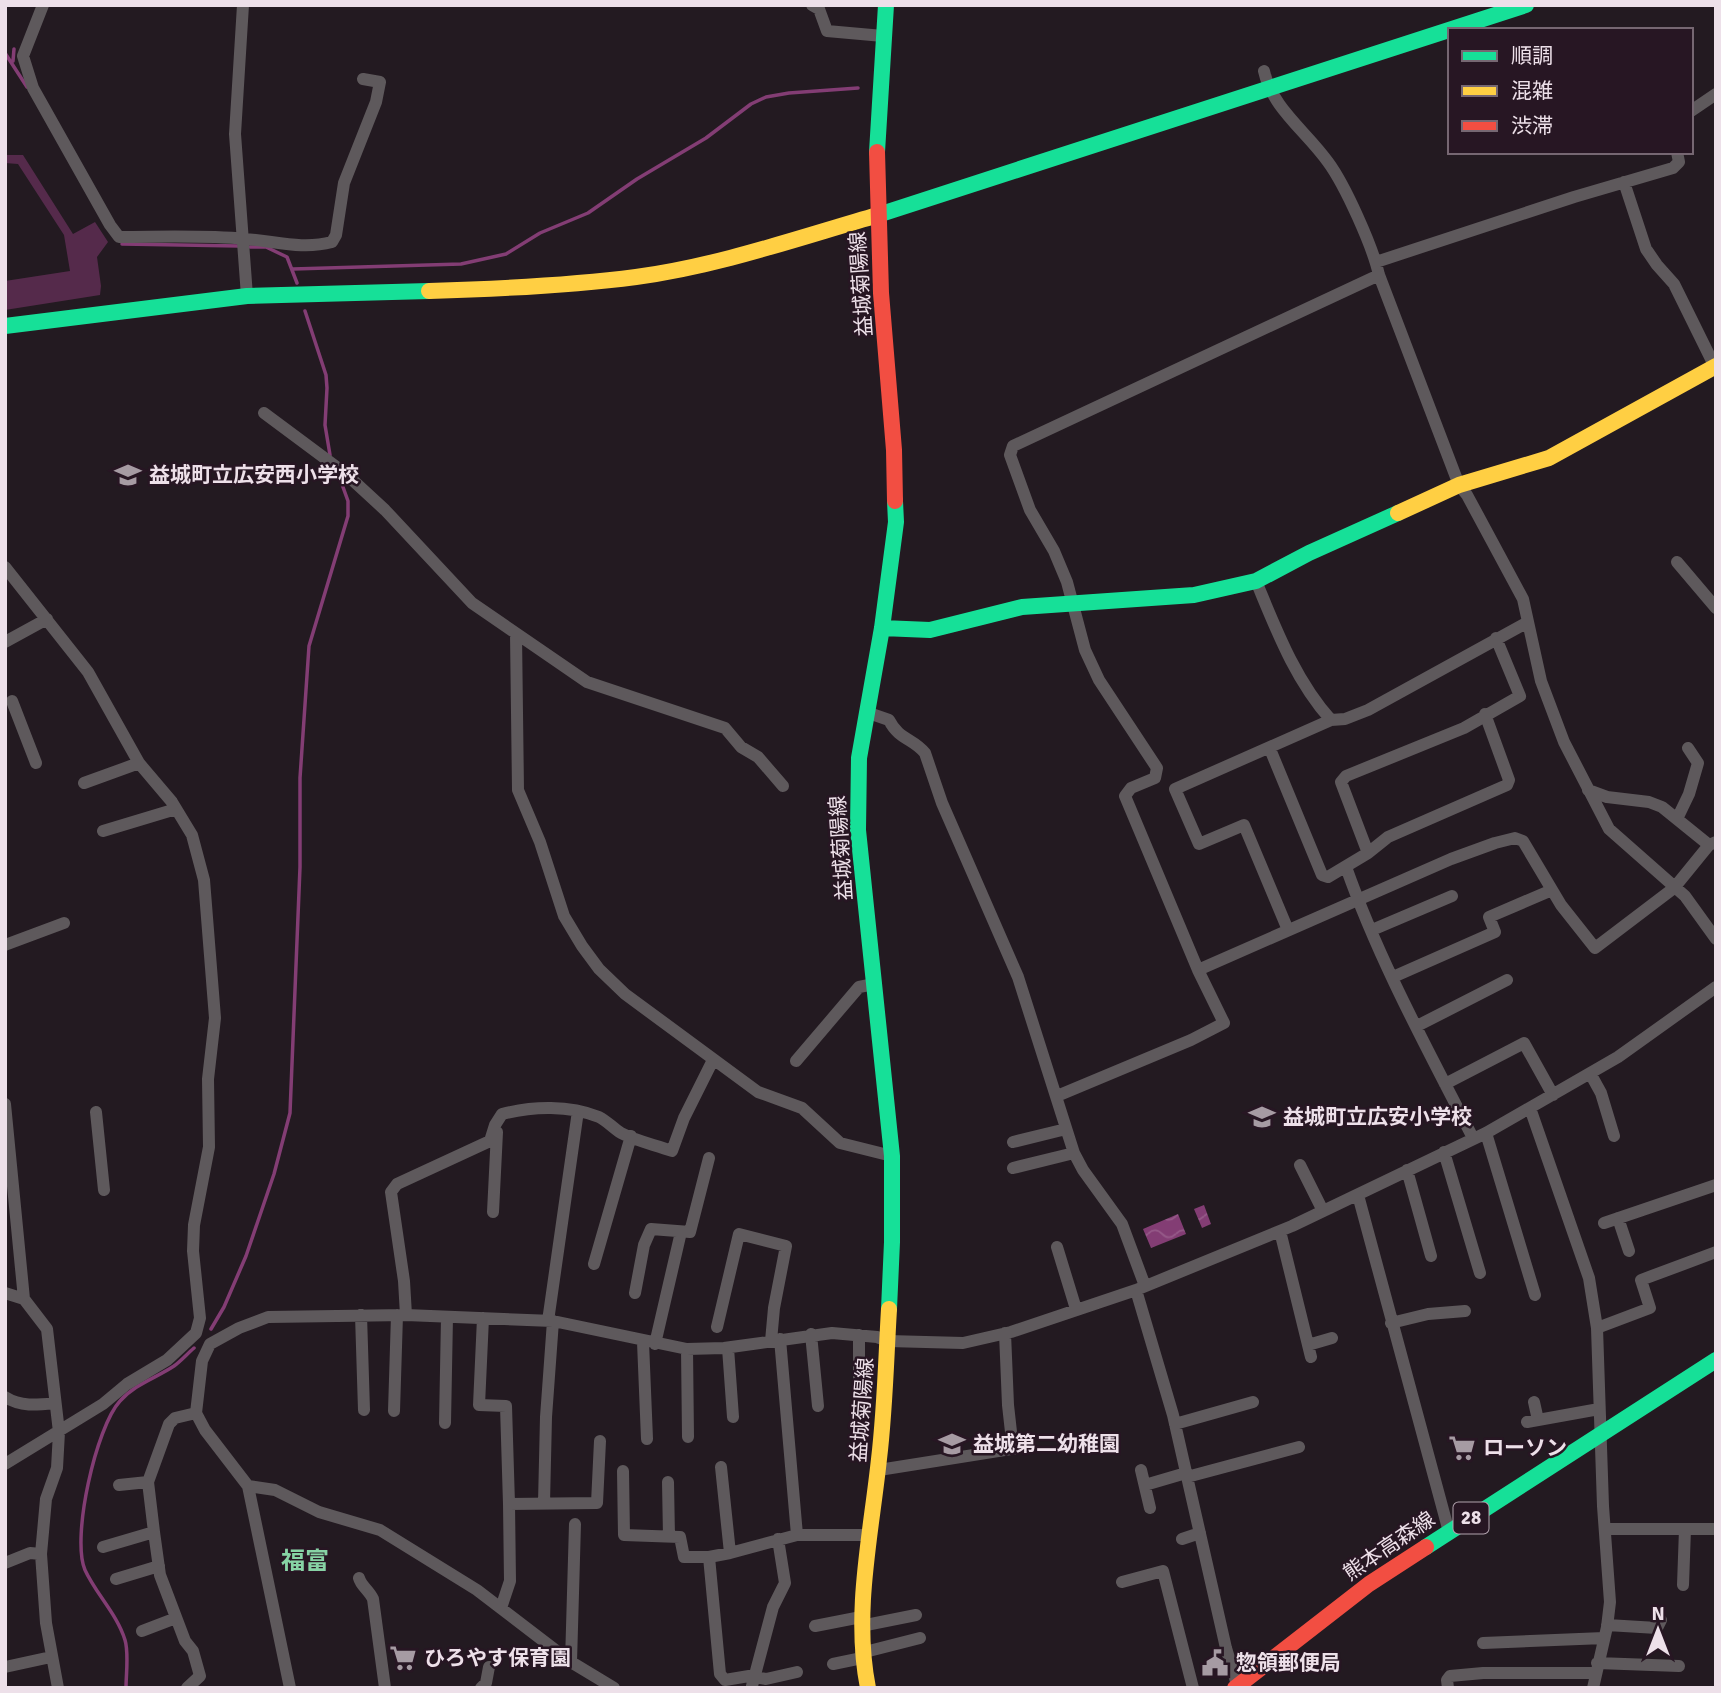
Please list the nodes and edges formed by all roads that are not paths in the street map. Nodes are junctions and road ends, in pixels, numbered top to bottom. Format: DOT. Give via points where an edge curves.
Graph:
graph roads {
  1 [pos="43,5"];
  2 [pos="243,5"];
  3 [pos="812,5"];
  4 [pos="886,5"];
  5 [pos="1526,5"];
  6 [pos="1454,28"];
  7 [pos="1448,30"];
  8 [pos="883,36"];
  9 [pos="1264,71"];
  10 [pos="363,79"];
  11 [pos="1267,88"];
  12 [pos="1716,94"];
  13 [pos="1693,110"];
  14 [pos="1677,154"];
  15 [pos="1624,182"];
  16 [pos="878,215"];
  17 [pos="244,239"];
  18 [pos="1377,269"];
  19 [pos="247,296"];
  20 [pos="5,326"];
  21 [pos="1715,367"];
  22 [pos="264,413"];
  23 [pos="1459,485"];
  24 [pos="1677,562"];
  25 [pos="8,574"];
  26 [pos="1256,580"];
  27 [pos="1072,603"];
  28 [pos="1716,608"];
  29 [pos="47,619"];
  30 [pos="1528,622"];
  31 [pos="882,628"];
  32 [pos="516,634"];
  33 [pos="1496,638"];
  34 [pos="5,642"];
  35 [pos="12,701"];
  36 [pos="866,712"];
  37 [pos="1485,714"];
  38 [pos="1331,720"];
  39 [pos="1688,748"];
  40 [pos="1270,749"];
  41 [pos="139,763"];
  42 [pos="36,764"];
  43 [pos="84,783"];
  44 [pos="783,786"];
  45 [pos="1588,790"];
  46 [pos="176,808"];
  47 [pos="1677,819"];
  48 [pos="103,831"];
  49 [pos="1712,844"];
  50 [pos="1368,853"];
  51 [pos="1346,867"];
  52 [pos="1674,888"];
  53 [pos="1552,890"];
  54 [pos="1452,896"];
  55 [pos="1358,901"];
  56 [pos="64,923"];
  57 [pos="1288,930"];
  58 [pos="1372,930"];
  59 [pos="1716,939"];
  60 [pos="5,945"];
  61 [pos="1199,970"];
  62 [pos="1393,977"];
  63 [pos="1507,980"];
  64 [pos="874,984"];
  65 [pos="1716,987"];
  66 [pos="1417,1026"];
  67 [pos="713,1060"];
  68 [pos="796,1061"];
  69 [pos="1590,1073"];
  70 [pos="1445,1084"];
  71 [pos="1553,1095"];
  72 [pos="1057,1096"];
  73 [pos="5,1104"];
  74 [pos="1530,1108"];
  75 [pos="578,1111"];
  76 [pos="96,1112"];
  77 [pos="497,1121"];
  78 [pos="1066,1129"];
  79 [pos="1486,1133"];
  80 [pos="631,1136"];
  81 [pos="1614,1136"];
  82 [pos="1473,1138"];
  83 [pos="1013,1142"];
  84 [pos="1444,1152"];
  85 [pos="1074,1153"];
  86 [pos="892,1156"];
  87 [pos="709,1158"];
  88 [pos="1300,1165"];
  89 [pos="1013,1168"];
  90 [pos="1407,1170"];
  91 [pos="1716,1185"];
  92 [pos="104,1190"];
  93 [pos="1358,1195"];
  94 [pos="1323,1211"];
  95 [pos="493,1212"];
  96 [pos="1618,1219"];
  97 [pos="1604,1223"];
  98 [pos="1280,1231"];
  99 [pos="681,1232"];
  100 [pos="1057,1247"];
  101 [pos="1629,1251"];
  102 [pos="1716,1252"];
  103 [pos="1431,1256"];
  104 [pos="594,1264"];
  105 [pos="1057,1273"];
  106 [pos="1480,1273"];
  107 [pos="1140,1288"];
  108 [pos="5,1293"];
  109 [pos="635,1293"];
  110 [pos="1535,1295"];
  111 [pos="24,1299"];
  112 [pos="1072,1311"];
  113 [pos="1465,1311"];
  114 [pos="361,1315"];
  115 [pos="402,1315"];
  116 [pos="447,1317"];
  117 [pos="483,1318"];
  118 [pos="550,1321"];
  119 [pos="1391,1323"];
  120 [pos="717,1327"];
  121 [pos="1597,1328"];
  122 [pos="196,1333"];
  123 [pos="1005,1333"];
  124 [pos="811,1334"];
  125 [pos="859,1335"];
  126 [pos="1332,1338"];
  127 [pos="776,1340"];
  128 [pos="888,1341"];
  129 [pos="649,1343"];
  130 [pos="210,1344"];
  131 [pos="728,1348"];
  132 [pos="687,1349"];
  133 [pos="1716,1360"];
  134 [pos="5,1397"];
  135 [pos="1253,1402"];
  136 [pos="1534,1402"];
  137 [pos="55,1403"];
  138 [pos="818,1406"];
  139 [pos="1599,1409"];
  140 [pos="363,1410"];
  141 [pos="859,1410"];
  142 [pos="394,1411"];
  143 [pos="196,1413"];
  144 [pos="733,1417"];
  145 [pos="445,1423"];
  146 [pos="1175,1424"];
  147 [pos="59,1432"];
  148 [pos="1600,1436"];
  149 [pos="688,1437"];
  150 [pos="647,1439"];
  151 [pos="600,1441"];
  152 [pos="1298,1447"];
  153 [pos="5,1464"];
  154 [pos="721,1467"];
  155 [pos="879,1470"];
  156 [pos="1141,1470"];
  157 [pos="623,1471"];
  158 [pos="1187,1475"];
  159 [pos="148,1482"];
  160 [pos="668,1482"];
  161 [pos="119,1485"];
  162 [pos="1145,1485"];
  163 [pos="248,1486"];
  164 [pos="544,1503"];
  165 [pos="509,1504"];
  166 [pos="1150,1508"];
  167 [pos="575,1524"];
  168 [pos="1605,1529"];
  169 [pos="1685,1529"];
  170 [pos="1716,1529"];
  171 [pos="154,1531"];
  172 [pos="1449,1532"];
  173 [pos="1200,1533"];
  174 [pos="797,1535"];
  175 [pos="871,1535"];
  176 [pos="668,1537"];
  177 [pos="778,1539"];
  178 [pos="1182,1539"];
  179 [pos="103,1547"];
  180 [pos="730,1553"];
  181 [pos="41,1554"];
  182 [pos="709,1557"];
  183 [pos="5,1563"];
  184 [pos="159,1566"];
  185 [pos="359,1578"];
  186 [pos="116,1579"];
  187 [pos="1122,1582"];
  188 [pos="1683,1585"];
  189 [pos="501,1608"];
  190 [pos="916,1615"];
  191 [pos="177,1618"];
  192 [pos="1661,1620"];
  193 [pos="861,1621"];
  194 [pos="815,1626"];
  195 [pos="142,1631"];
  196 [pos="1606,1632"];
  197 [pos="920,1638"];
  198 [pos="1483,1643"];
  199 [pos="862,1656"];
  200 [pos="51,1657"];
  201 [pos="571,1662"];
  202 [pos="833,1664"];
  203 [pos="1679,1666"];
  204 [pos="5,1667"];
  205 [pos="489,1667"];
  206 [pos="1596,1668"];
  207 [pos="797,1672"];
  208 [pos="754,1679"];
  209 [pos="1237,1687"];
  210 [pos="58,1688"];
  211 [pos="187,1688"];
  212 [pos="290,1688"];
  213 [pos="385,1688"];
  214 [pos="481,1688"];
  215 [pos="614,1688"];
  216 [pos="868,1688"];
  217 [pos="1193,1688"];
  218 [pos="1448,1688"];
  219 [pos="1592,1688"];
  1 -- 17 [label="street" via="23,56 33,88 119,237"];
  2 -- 17 [label="street" via="235,135"];
  3 -- 8 [label="street" via="819,9 827,31"];
  4 -- 8 [label="street, 益城菊陽線"];
  5 -- 6 [label="street"];
  7 -- 11 [label="street"];
  8 -- 16 [label="street, 益城菊陽線"];
  9 -- 11 [label="street"];
  10 -- 17 [label="street" via="380,82 344,183 332,242 282,245"];
  11 -- 16 [label="street"];
  11 -- 18 [label="street" via="1333,170"];
  12 -- 13 [label="street"];
  14 -- 15 [label="street" via="1679,162 1673,168"];
  15 -- 18 [label="street"];
  15 -- 21 [label="street" via="1646,249 1674,284"];
  16 -- 19 [label="street" via="731,258 637,276 517,288"];
  16 -- 31 [label="street, 益城菊陽線" via="896,522"];
  17 -- 19 [label="street"];
  18 -- 23 [label="street"];
  18 -- 27 [label="street" via="1013,446 1010,455 1030,510 1054,551"];
  19 -- 20 [label="street"];
  21 -- 23 [label="street" via="1549,458"];
  22 -- 32 [label="street" via="346,474 472,603"];
  23 -- 26 [label="street"];
  23 -- 30 [label="street" via="1502,557 1523,599"];
  24 -- 28 [label="street"];
  25 -- 29 [label="street"];
  26 -- 27 [label="street" via="1194,595"];
  26 -- 38 [label="street" via="1283,647"];
  27 -- 31 [label="street" via="1022,607 930,630"];
  27 -- 61 [label="street" via="1085,650 1100,680 1157,768 1155,778 1131,788 1125,796"];
  29 -- 34 [label="street"];
  29 -- 41 [label="street" via="88,672"];
  30 -- 33 [label="street"];
  30 -- 45 [label="street" via="1541,681"];
  31 -- 36 [label="street, 益城菊陽線"];
  32 -- 44 [label="street" via="587,682 725,728"];
  32 -- 67 [label="street" via="518,790 564,916 599,969"];
  33 -- 37 [label="street" via="1520,696"];
  33 -- 38 [label="street" via="1368,710"];
  35 -- 42 [label="street"];
  36 -- 64 [label="street, 益城菊陽線" via="859,758 858,830"];
  36 -- 72 [label="street" via="889,720 894,731 925,753 1018,977"];
  37 -- 50 [label="street" via="1507,785 1388,837"];
  37 -- 50 [label="street" via="1464,728 1346,776 1341,782"];
  38 -- 40 [label="street"];
  39 -- 47 [label="street" via="1698,763"];
  40 -- 51 [label="street" via="1322,875 1328,877"];
  40 -- 57 [label="street" via="1175,789 1199,844 1244,825"];
  41 -- 43 [label="street"];
  41 -- 46 [label="street"];
  45 -- 47 [label="street" via="1649,802"];
  45 -- 52 [label="street" via="1609,829"];
  46 -- 48 [label="street"];
  46 -- 122 [label="street" via="192,835 204,880 215,1018 208,1079 209,1147 194,1225 200,1318"];
  47 -- 49 [label="street"];
  49 -- 52 [label="street"];
  50 -- 51 [label="street"];
  51 -- 55 [label="street"];
  52 -- 53 [label="street" via="1595,948"];
  52 -- 59 [label="street"];
  53 -- 55 [label="street" via="1524,841 1515,838 1451,859"];
  53 -- 62 [label="street" via="1489,917 1495,932"];
  54 -- 58 [label="street"];
  55 -- 57 [label="street"];
  55 -- 58 [label="street"];
  56 -- 60 [label="street"];
  57 -- 61 [label="street"];
  58 -- 62 [label="street"];
  61 -- 72 [label="street" via="1224,1023"];
  62 -- 66 [label="street"];
  63 -- 66 [label="street"];
  64 -- 68 [label="street" via="859,987"];
  64 -- 86 [label="street, 益城菊陽線"];
  65 -- 69 [label="street"];
  66 -- 70 [label="street"];
  67 -- 80 [label="street" via="672,1151"];
  67 -- 86 [label="street" via="758,1092 802,1108 840,1143"];
  69 -- 71 [label="street"];
  69 -- 81 [label="street"];
  70 -- 71 [label="street" via="1524,1043"];
  70 -- 82 [label="street"];
  71 -- 74 [label="street"];
  72 -- 78 [label="street"];
  73 -- 111 [label="street"];
  74 -- 79 [label="street"];
  74 -- 121 [label="street" via="1589,1278"];
  75 -- 77 [label="street" via="521,1109 502,1114"];
  75 -- 80 [label="street"];
  75 -- 118 [label="street"];
  76 -- 92 [label="street"];
  77 -- 95 [label="street"];
  77 -- 115 [label="street" via="490,1141 397,1184 391,1192 404,1281"];
  78 -- 83 [label="street"];
  78 -- 85 [label="street"];
  79 -- 82 [label="street"];
  79 -- 110 [label="street"];
  80 -- 104 [label="street"];
  82 -- 84 [label="street"];
  84 -- 90 [label="street"];
  84 -- 106 [label="street"];
  85 -- 89 [label="street"];
  85 -- 107 [label="street" via="1122,1224"];
  86 -- 128 [label="street, 益城菊陽線"];
  87 -- 99 [label="street" via="690,1232"];
  88 -- 94 [label="street"];
  90 -- 93 [label="street"];
  90 -- 103 [label="street"];
  91 -- 96 [label="street"];
  93 -- 94 [label="street"];
  93 -- 119 [label="street"];
  94 -- 98 [label="street"];
  96 -- 97 [label="street"];
  96 -- 101 [label="street"];
  98 -- 107 [label="street"];
  98 -- 126 [label="street" via="1310,1351"];
  99 -- 109 [label="street" via="651,1229"];
  99 -- 129 [label="street"];
  100 -- 112 [label="street"];
  102 -- 121 [label="street" via="1641,1280 1650,1308"];
  105 -- 112 [label="street"];
  107 -- 112 [label="street"];
  107 -- 146 [label="street"];
  108 -- 111 [label="street"];
  111 -- 137 [label="street" via="47,1329"];
  112 -- 123 [label="street"];
  113 -- 119 [label="street"];
  114 -- 115 [label="street"];
  114 -- 130 [label="street" via="268,1317"];
  114 -- 140 [label="street"];
  115 -- 116 [label="street"];
  115 -- 142 [label="street"];
  116 -- 117 [label="street"];
  116 -- 145 [label="street"];
  117 -- 118 [label="street"];
  117 -- 165 [label="street" via="479,1405 506,1406"];
  118 -- 129 [label="street"];
  118 -- 164 [label="street"];
  119 -- 172 [label="street"];
  120 -- 127 [label="street" via="739,1234 786,1246 774,1308"];
  121 -- 139 [label="street"];
  122 -- 130 [label="street"];
  122 -- 147 [label="street" via="167,1360"];
  123 -- 128 [label="street" via="963,1343"];
  123 -- 155 [label="street" via="1011,1432 1018,1448"];
  124 -- 125 [label="street"];
  124 -- 127 [label="street"];
  124 -- 138 [label="street"];
  125 -- 128 [label="street"];
  125 -- 141 [label="street"];
  127 -- 131 [label="street"];
  127 -- 174 [label="street"];
  128 -- 155 [label="street, 益城菊陽線"];
  129 -- 132 [label="street"];
  129 -- 150 [label="street"];
  130 -- 143 [label="street" via="202,1361"];
  131 -- 132 [label="street"];
  131 -- 144 [label="street"];
  132 -- 149 [label="street"];
  133 -- 148 [label="street, 熊本高森線 / 28"];
  134 -- 137 [label="street" via="27,1405"];
  135 -- 146 [label="street"];
  136 -- 139 [label="street" via="1533,1421"];
  137 -- 147 [label="street"];
  139 -- 148 [label="street"];
  143 -- 159 [label="street" via="169,1424"];
  143 -- 163 [label="street"];
  146 -- 158 [label="street"];
  147 -- 153 [label="street"];
  147 -- 181 [label="street"];
  148 -- 168 [label="street"];
  148 -- 172 [label="street, 熊本高森線 / 28"];
  151 -- 164 [label="street" via="597,1503"];
  152 -- 158 [label="street"];
  154 -- 180 [label="street"];
  155 -- 175 [label="street, 益城菊陽線"];
  156 -- 162 [label="street"];
  157 -- 176 [label="street" via="624,1535"];
  158 -- 162 [label="street"];
  158 -- 173 [label="street"];
  159 -- 161 [label="street"];
  159 -- 171 [label="street"];
  160 -- 176 [label="street"];
  162 -- 166 [label="street"];
  163 -- 189 [label="street" via="275,1490 319,1512 380,1530"];
  163 -- 212 [label="street"];
  164 -- 165 [label="street"];
  165 -- 189 [label="street" via="510,1581"];
  167 -- 201 [label="street"];
  168 -- 169 [label="street"];
  168 -- 196 [label="street" via="1610,1602"];
  169 -- 170 [label="street"];
  169 -- 188 [label="street"];
  171 -- 179 [label="street"];
  171 -- 184 [label="street"];
  172 -- 209 [label="street, 熊本高森線 / 28" via="1330,1612"];
  173 -- 178 [label="street"];
  173 -- 209 [label="street"];
  174 -- 175 [label="street"];
  174 -- 177 [label="street"];
  175 -- 193 [label="street, 益城菊陽線"];
  176 -- 182 [label="street" via="680,1537 684,1557"];
  177 -- 180 [label="street"];
  177 -- 208 [label="street" via="785,1583 773,1606"];
  180 -- 182 [label="street"];
  181 -- 183 [label="street" via="30,1553"];
  181 -- 200 [label="street"];
  182 -- 208 [label="street" via="720,1674 725,1680"];
  184 -- 186 [label="street"];
  184 -- 191 [label="street"];
  185 -- 213 [label="street" via="373,1599"];
  187 -- 217 [label="street" via="1163,1571"];
  189 -- 201 [label="street"];
  190 -- 193 [label="street"];
  191 -- 195 [label="street"];
  191 -- 211 [label="street" via="200,1676"];
  192 -- 196 [label="street" via="1657,1628"];
  193 -- 194 [label="street"];
  193 -- 199 [label="street, 益城菊陽線"];
  196 -- 198 [label="street"];
  196 -- 206 [label="street"];
  197 -- 199 [label="street"];
  199 -- 202 [label="street"];
  199 -- 216 [label="street, 益城菊陽線"];
  200 -- 204 [label="street"];
  200 -- 210 [label="street"];
  201 -- 215 [label="street"];
  203 -- 206 [label="street"];
  205 -- 214 [label="street"];
  206 -- 218 [label="street" via="1450,1676"];
  206 -- 219 [label="street"];
  207 -- 208 [label="street"];
}
